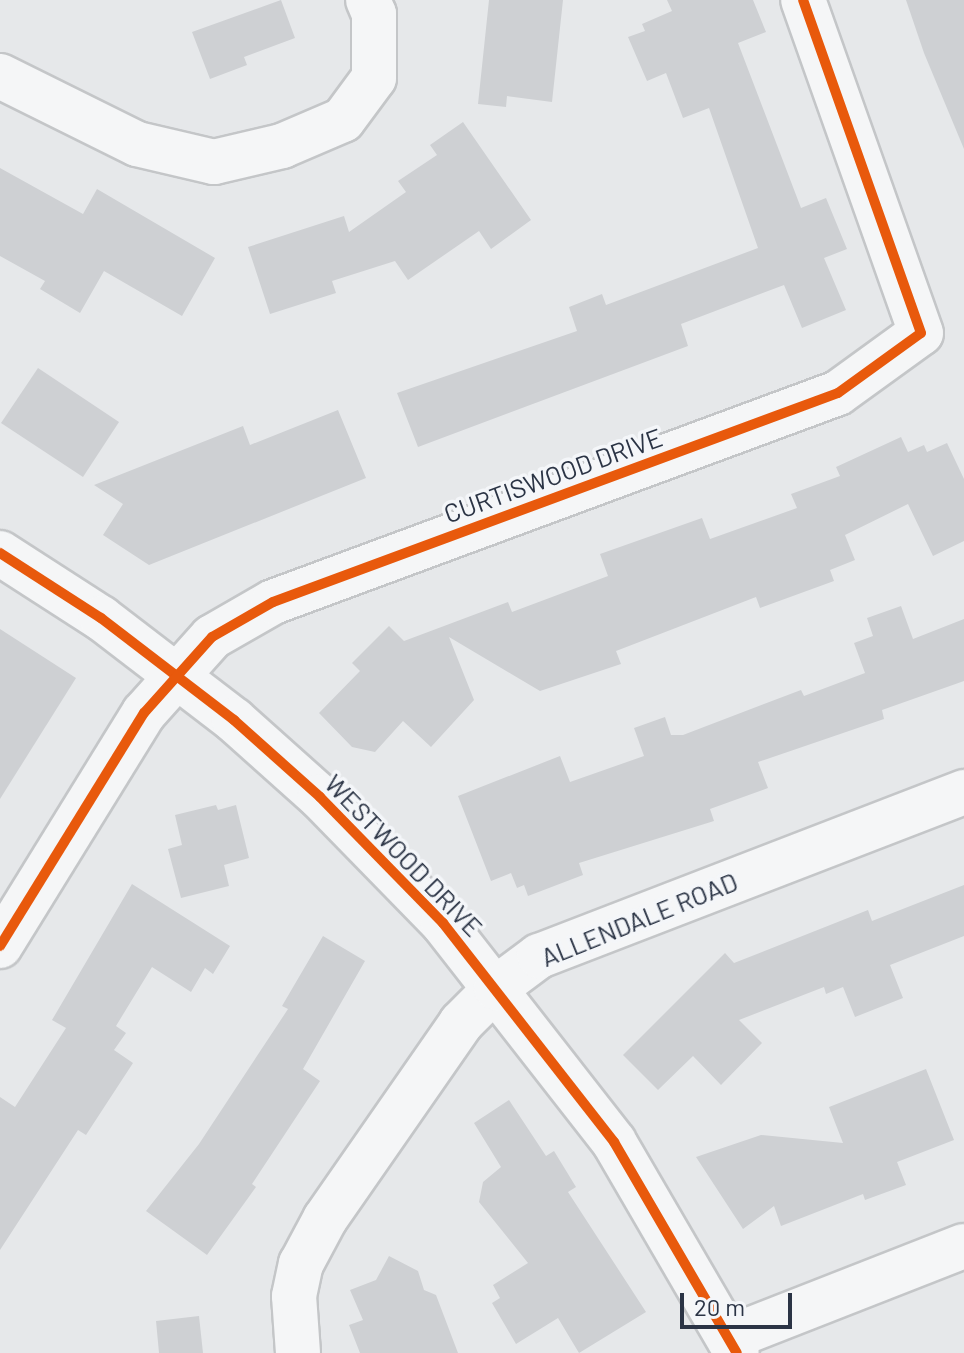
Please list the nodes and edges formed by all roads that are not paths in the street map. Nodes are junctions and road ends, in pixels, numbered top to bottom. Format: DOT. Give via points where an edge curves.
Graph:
graph roads {
  1 [pos="368,0"];
  2 [pos="803,0"];
  3 [pos="0,76"];
  4 [pos="0,553"];
  5 [pos="175,676"];
  6 [pos="964,792"];
  7 [pos="0,946"];
  8 [pos="496,988"];
  9 [pos="964,1246"];
  10 [pos="733,1345"];
  11 [pos="298,1353"];
  1 -- 3 [label="street" via="374,14 374,78 343,120 282,146 214,162 137,144"];
  2 -- 5 [label="street, CURTISWOOD DRIVE" via="921,333 838,393 273,602 212,637"];
  4 -- 5 [label="street, WESTWOOD DRIVE" via="101,618"];
  5 -- 7 [label="street, CURTISWOOD DRIVE" via="144,713"];
  5 -- 8 [label="street, WESTWOOD DRIVE" via="234,720 350,826"];
  6 -- 8 [label="street, ALLENDALE ROAD" via="539,956"];
  8 -- 10 [label="street, WESTWOOD DRIVE" via="614,1142"];
  8 -- 11 [label="street, ALLENDALE ROAD" via="461,1023 325,1219 301,1264 294,1296"];
  9 -- 10 [label="street"];
}
